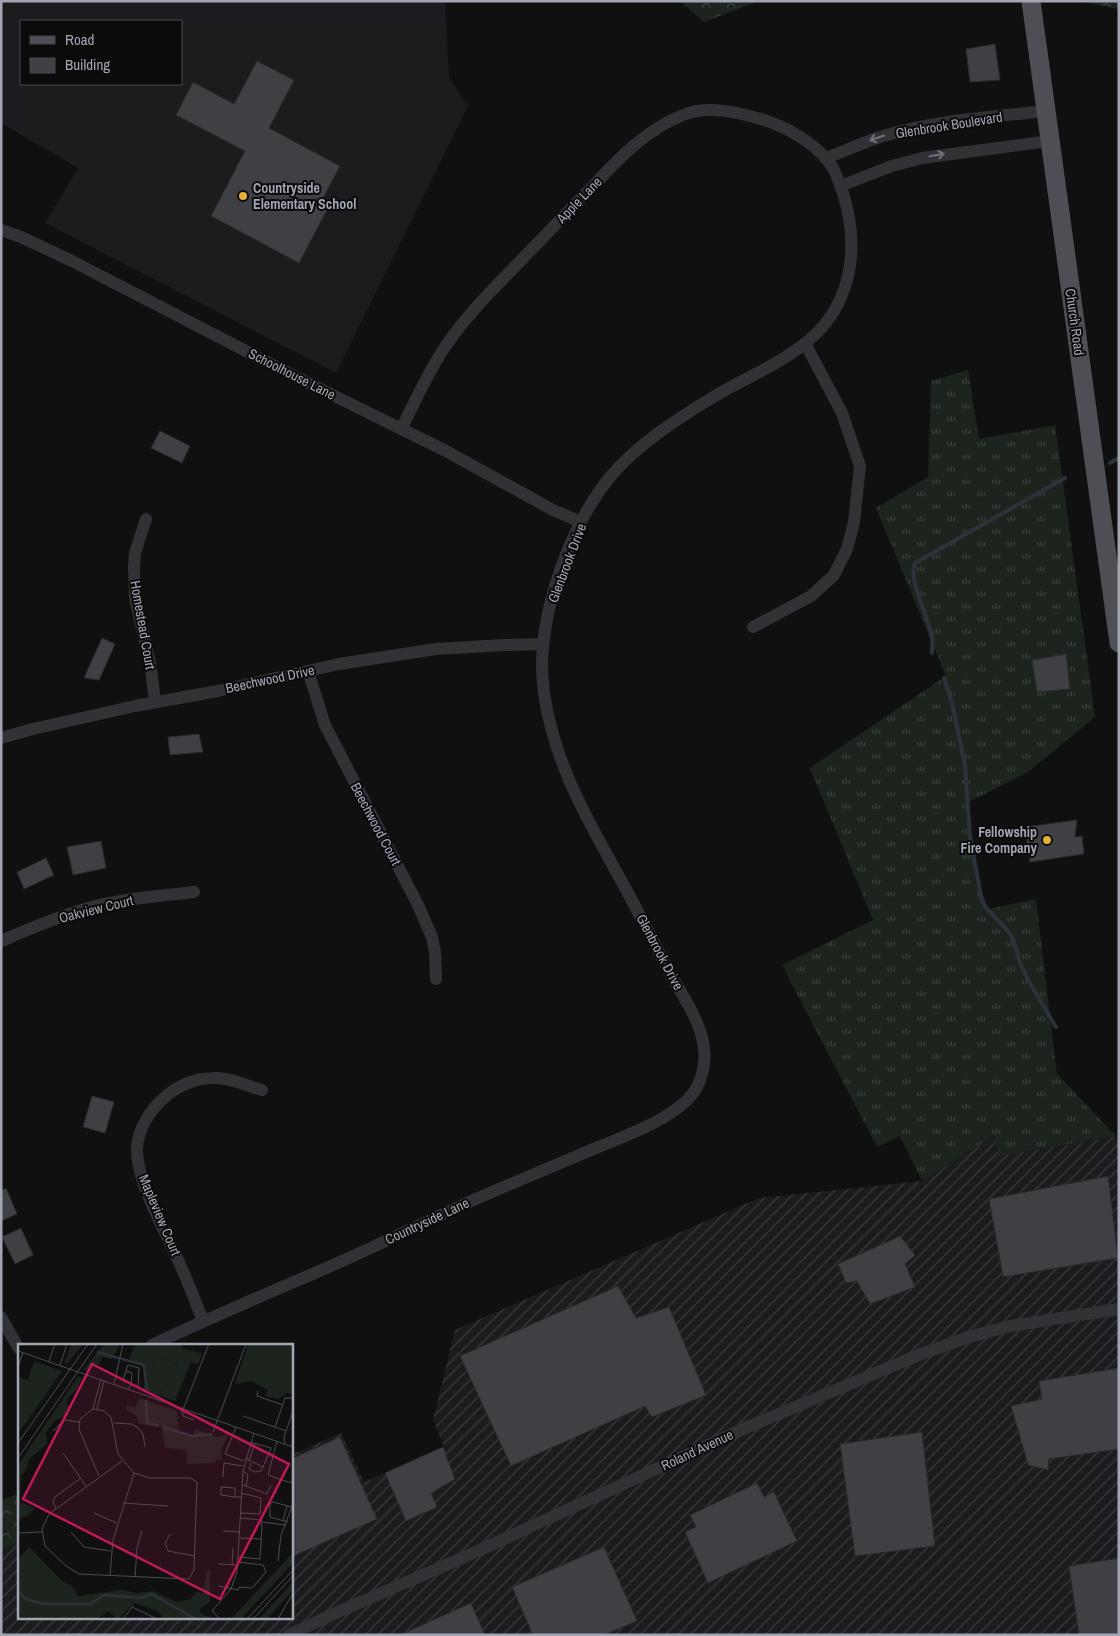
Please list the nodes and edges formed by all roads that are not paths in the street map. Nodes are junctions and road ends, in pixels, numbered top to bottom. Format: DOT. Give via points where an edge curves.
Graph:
graph roads {
  1 [pos="1031,1"];
  2 [pos="1046,111"];
  3 [pos="1050,141"];
  4 [pos="826,158"];
  5 [pos="840,186"];
  6 [pos="1,230"];
  7 [pos="805,343"];
  8 [pos="401,429"];
  9 [pos="146,519"];
  10 [pos="581,522"];
  11 [pos="753,627"];
  12 [pos="1119,643"];
  13 [pos="543,644"];
  14 [pos="308,671"];
  15 [pos="155,702"];
  16 [pos="1,738"];
  17 [pos="194,892"];
  18 [pos="1,941"];
  19 [pos="436,979"];
  20 [pos="262,1090"];
  21 [pos="695,1090"];
  22 [pos="1119,1309"];
  23 [pos="1,1317"];
  24 [pos="203,1321"];
  25 [pos="154,1344"];
  26 [pos="18,1347"];
  27 [pos="289,1635"];
  1 -- 2 [label="main road, Church Road"];
  2 -- 3 [label="main road, Church Road"];
  2 -- 4 [label="street, Glenbrook Boulevard, one-way" via="906,130"];
  5 -- 3 [label="street, Glenbrook Boulevard, one-way" via="922,158"];
  3 -- 12 [label="main road, Church Road"];
  4 -- 5 [label="street, Glenbrook Drive"];
  4 -- 8 [label="street, Apple Lane" via="808,142 776,124 737,112 717,110 685,114 644,136 468,318 444,348"];
  5 -- 7 [label="street, Glenbrook Drive" via="851,226 849,276 836,308"];
  6 -- 8 [label="street, Schoolhouse Lane" via="72,261"];
  7 -- 10 [label="street, Glenbrook Drive" via="704,402 654,437 610,477"];
  7 -- 11 [label="street" via="842,413 860,466 854,522 847,549 834,575 811,596"];
  8 -- 10 [label="street, Schoolhouse Lane"];
  9 -- 15 [label="street, Homestead Court" via="135,553 134,568 136,598"];
  10 -- 13 [label="street, Glenbrook Drive" via="557,581"];
  13 -- 14 [label="street, Beechwood Drive" via="416,651"];
  13 -- 21 [label="street, Glenbrook Drive" via="545,698 562,765 700,1031 704,1064"];
  14 -- 15 [label="street, Beechwood Drive"];
  14 -- 19 [label="street, Beechwood Court" via="325,725 432,936"];
  15 -- 16 [label="street, Beechwood Drive"];
  17 -- 18 [label="street, Oakview Court" via="96,906"];
  20 -- 24 [label="street, Mapleview Court" via="213,1077 182,1084 156,1105 141,1132 137,1148 143,1179"];
  21 -- 24 [label="street, Countryside Lane" via="670,1113 629,1134"];
  22 -- 27 [label="street, Roland Avenue" via="1010,1326 921,1354 742,1429"];
  23 -- 26 [label="street"];
  24 -- 25 [label="street, Countryside Lane"];
}
